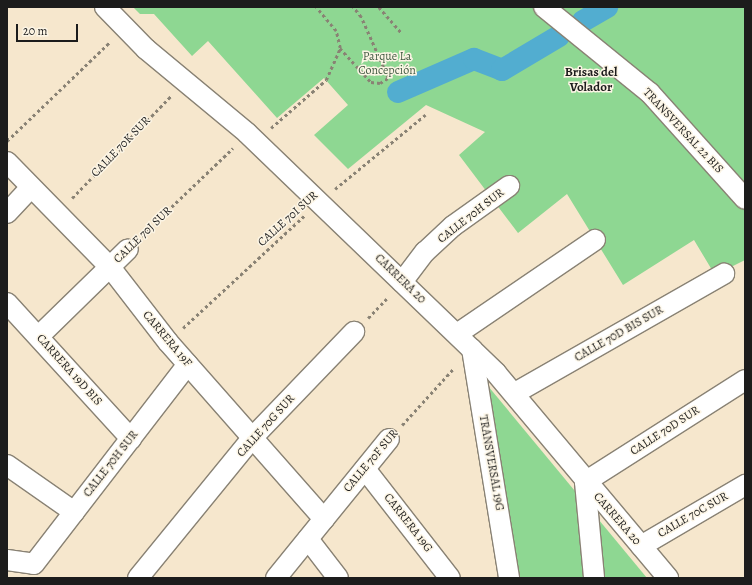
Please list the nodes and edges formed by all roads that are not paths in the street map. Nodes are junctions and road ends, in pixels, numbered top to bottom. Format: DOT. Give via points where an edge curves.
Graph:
graph roads {
  1 [pos="105,7"];
  2 [pos="544,7"];
  3 [pos="7,162"];
  4 [pos="509,186"];
  5 [pos="30,188"];
  6 [pos="745,199"];
  7 [pos="7,213"];
  8 [pos="595,240"];
  9 [pos="128,249"];
  10 [pos="110,267"];
  11 [pos="724,274"];
  12 [pos="402,282"];
  13 [pos="7,303"];
  14 [pos="354,332"];
  15 [pos="457,334"];
  16 [pos="39,336"];
  17 [pos="472,349"];
  18 [pos="188,364"];
  19 [pos="745,380"];
  20 [pos="515,393"];
  21 [pos="253,437"];
  22 [pos="130,439"];
  23 [pos="389,439"];
  24 [pos="7,465"];
  25 [pos="365,469"];
  26 [pos="585,482"];
  27 [pos="745,485"];
  28 [pos="74,512"];
  29 [pos="324,519"];
  30 [pos="308,539"];
  31 [pos="641,546"];
  32 [pos="7,560"];
  33 [pos="138,578"];
  34 [pos="276,578"];
  35 [pos="338,578"];
  36 [pos="450,578"];
  37 [pos="509,578"];
  38 [pos="594,578"];
  39 [pos="668,578"];
  1 -- 12 [label="street, CARRERA 20" via="185,82 252,137"];
  2 -- 6 [label="street, TRANSVERSAL 22 BIS" via="650,93"];
  3 -- 5 [label="street, CARRERA 19F"];
  4 -- 12 [label="street, CALLE 70H SUR" via="453,226 425,252"];
  5 -- 7 [label="street"];
  5 -- 10 [label="street, CARRERA 19F"];
  8 -- 15 [label="street"];
  9 -- 10 [label="street, CALLE 70J SUR"];
  10 -- 16 [label="street, CALLE 70J SUR"];
  10 -- 18 [label="street, CARRERA 19F"];
  11 -- 20 [label="street, CALLE 70D BIS SUR"];
  12 -- 15 [label="street, CARRERA 20"];
  13 -- 16 [label="street, CARRERA 19D BIS"];
  14 -- 21 [label="street, CALLE 70G SUR"];
  15 -- 17 [label="street, CARRERA 20"];
  16 -- 22 [label="street, CARRERA 19D BIS"];
  17 -- 20 [label="street, CARRERA 20"];
  17 -- 37 [label="street, TRANSVERSAL 19G"];
  18 -- 21 [label="street, CARRERA 19F"];
  18 -- 22 [label="street, CALLE 70H SUR"];
  19 -- 26 [label="street, CALLE 70D SUR"];
  20 -- 26 [label="street, CARRERA 20"];
  21 -- 29 [label="street, CARRERA 19F"];
  21 -- 33 [label="street, CALLE 70G SUR"];
  22 -- 28 [label="street, CALLE 70H SUR"];
  23 -- 25 [label="street, CALLE 70F SUR"];
  24 -- 28 [label="street"];
  25 -- 29 [label="street, CALLE 70F SUR"];
  25 -- 36 [label="street, CARRERA 19G"];
  26 -- 31 [label="street, CARRERA 20"];
  26 -- 38 [label="street"];
  27 -- 31 [label="street, CALLE 70C SUR"];
  28 -- 32 [label="street, CALLE 70H SUR" via="34,564"];
  29 -- 30 [label="street, CALLE 70F SUR"];
  30 -- 34 [label="street, CALLE 70F SUR"];
  30 -- 35 [label="street"];
  31 -- 39 [label="street, CARRERA 20"];
}
